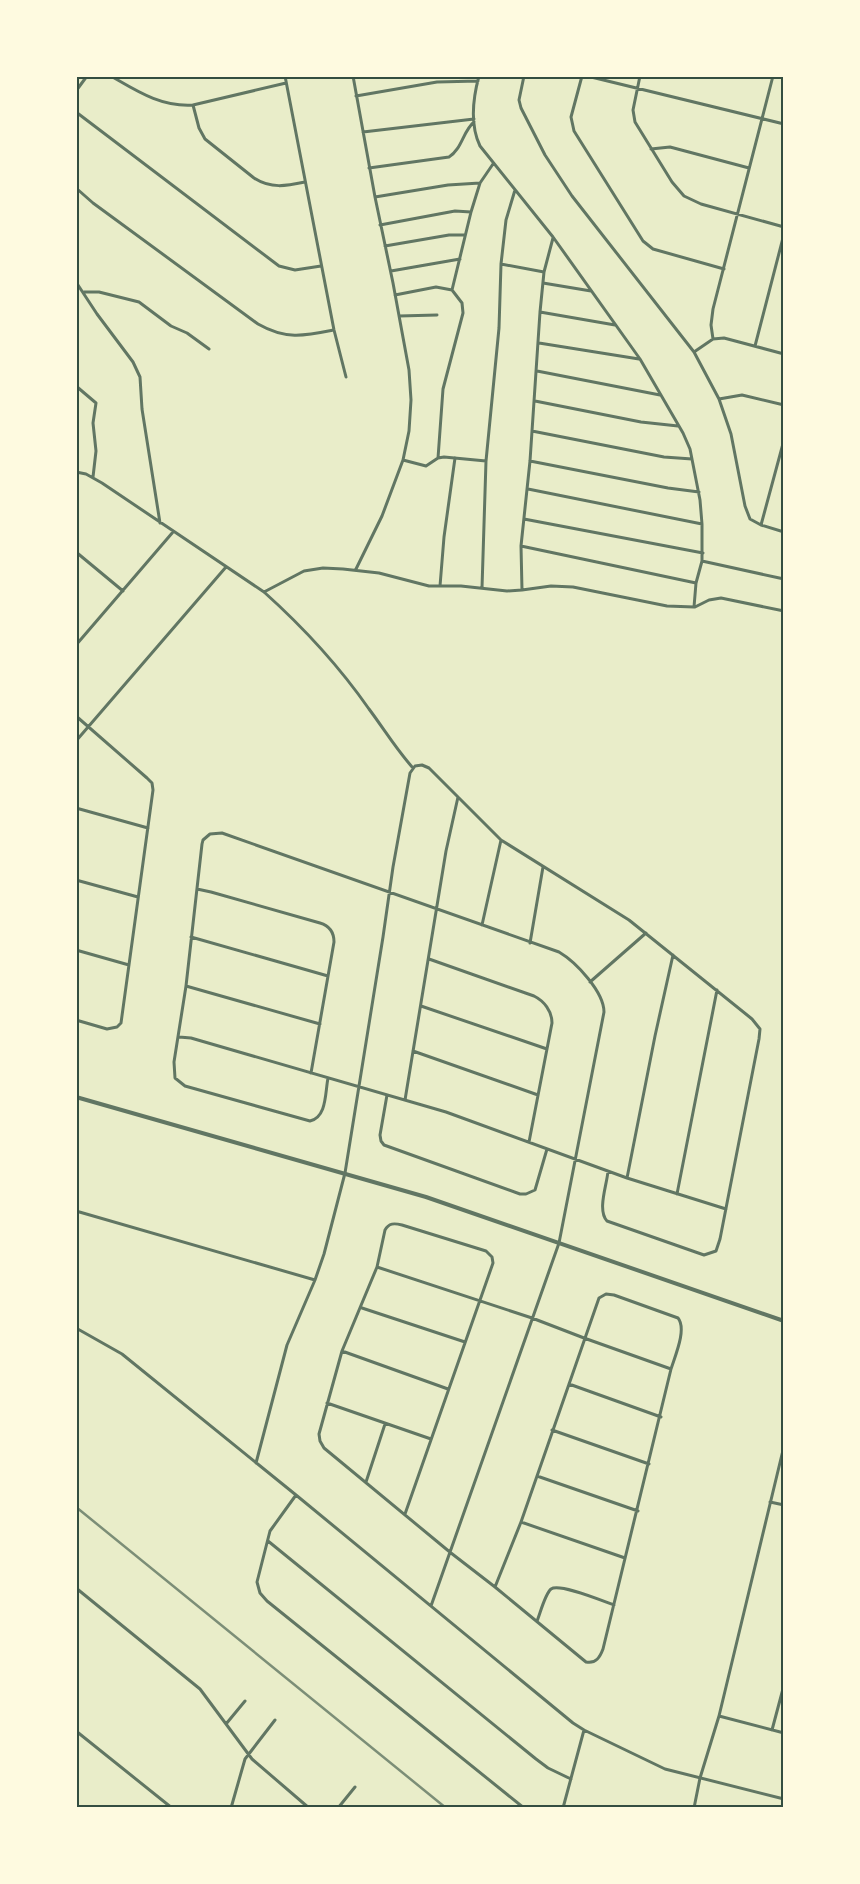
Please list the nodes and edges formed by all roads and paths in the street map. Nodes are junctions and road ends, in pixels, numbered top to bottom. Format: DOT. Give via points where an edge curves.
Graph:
graph roads {
  1 [pos="87,76"];
  2 [pos="110,76"];
  3 [pos="285,76"];
  4 [pos="353,76"];
  5 [pos="479,76"];
  6 [pos="524,76"];
  7 [pos="582,76"];
  8 [pos="587,76"];
  9 [pos="640,76"];
  10 [pos="772,76"];
  11 [pos="478,82"];
  12 [pos="286,83"];
  13 [pos="637,88"];
  14 [pos="76,91"];
  15 [pos="356,96"];
  16 [pos="192,105"];
  17 [pos="76,112"];
  18 [pos="762,119"];
  19 [pos="474,120"];
  20 [pos="784,124"];
  21 [pos="363,132"];
  22 [pos="651,149"];
  23 [pos="493,164"];
  24 [pos="369,168"];
  25 [pos="749,168"];
  26 [pos="305,182"];
  27 [pos="480,183"];
  28 [pos="76,188"];
  29 [pos="515,189"];
  30 [pos="375,197"];
  31 [pos="471,212"];
  32 [pos="737,214"];
  33 [pos="380,225"];
  34 [pos="784,227"];
  35 [pos="784,234"];
  36 [pos="465,235"];
  37 [pos="553,237"];
  38 [pos="385,246"];
  39 [pos="460,259"];
  40 [pos="501,264"];
  41 [pos="321,266"];
  42 [pos="724,269"];
  43 [pos="391,270"];
  44 [pos="544,272"];
  45 [pos="76,282"];
  46 [pos="543,283"];
  47 [pos="452,290"];
  48 [pos="592,291"];
  49 [pos="83,292"];
  50 [pos="395,295"];
  51 [pos="540,312"];
  52 [pos="437,314"];
  53 [pos="399,316"];
  54 [pos="615,325"];
  55 [pos="334,330"];
  56 [pos="713,339"];
  57 [pos="539,343"];
  58 [pos="755,346"];
  59 [pos="209,349"];
  60 [pos="694,352"];
  61 [pos="784,354"];
  62 [pos="640,359"];
  63 [pos="537,372"];
  64 [pos="346,377"];
  65 [pos="76,386"];
  66 [pos="660,395"];
  67 [pos="719,399"];
  68 [pos="535,401"];
  69 [pos="784,405"];
  70 [pos="679,426"];
  71 [pos="532,431"];
  72 [pos="784,440"];
  73 [pos="438,458"];
  74 [pos="455,458"];
  75 [pos="692,459"];
  76 [pos="403,460"];
  77 [pos="486,461"];
  78 [pos="530,461"];
  79 [pos="76,472"];
  80 [pos="92,477"];
  81 [pos="528,489"];
  82 [pos="699,492"];
  83 [pos="524,519"];
  84 [pos="160,522"];
  85 [pos="702,524"];
  86 [pos="762,525"];
  87 [pos="173,532"];
  88 [pos="784,532"];
  89 [pos="521,546"];
  90 [pos="76,552"];
  91 [pos="703,553"];
  92 [pos="702,561"];
  93 [pos="226,567"];
  94 [pos="356,570"];
  95 [pos="784,579"];
  96 [pos="696,583"];
  97 [pos="440,586"];
  98 [pos="482,588"];
  99 [pos="522,590"];
  100 [pos="123,591"];
  101 [pos="264,592"];
  102 [pos="694,607"];
  103 [pos="784,611"];
  104 [pos="76,646"];
  105 [pos="76,716"];
  106 [pos="89,727"];
  107 [pos="76,741"];
  108 [pos="412,768"];
  109 [pos="458,797"];
  110 [pos="76,808"];
  111 [pos="148,828"];
  112 [pos="501,840"];
  113 [pos="543,866"];
  114 [pos="76,880"];
  115 [pos="196,890"];
  116 [pos="390,892"];
  117 [pos="138,897"];
  118 [pos="437,910"];
  119 [pos="482,925"];
  120 [pos="646,933"];
  121 [pos="191,937"];
  122 [pos="530,943"];
  123 [pos="76,950"];
  124 [pos="673,955"];
  125 [pos="430,959"];
  126 [pos="129,965"];
  127 [pos="328,976"];
  128 [pos="590,982"];
  129 [pos="186,986"];
  130 [pos="717,990"];
  131 [pos="421,1006"];
  132 [pos="76,1020"];
  133 [pos="320,1024"];
  134 [pos="179,1037"];
  135 [pos="547,1049"];
  136 [pos="413,1051"];
  137 [pos="311,1073"];
  138 [pos="328,1078"];
  139 [pos="358,1087"];
  140 [pos="387,1095"];
  141 [pos="538,1095"];
  142 [pos="76,1097"];
  143 [pos="406,1100"];
  144 [pos="529,1142"];
  145 [pos="546,1149"];
  146 [pos="576,1158"];
  147 [pos="608,1171"];
  148 [pos="345,1174"];
  149 [pos="628,1178"];
  150 [pos="677,1194"];
  151 [pos="726,1209"];
  152 [pos="76,1210"];
  153 [pos="560,1243"];
  154 [pos="378,1267"];
  155 [pos="315,1280"];
  156 [pos="481,1300"];
  157 [pos="362,1308"];
  158 [pos="532,1318"];
  159 [pos="784,1321"];
  160 [pos="76,1328"];
  161 [pos="584,1338"];
  162 [pos="465,1342"];
  163 [pos="342,1352"];
  164 [pos="671,1369"];
  165 [pos="568,1384"];
  166 [pos="448,1389"];
  167 [pos="327,1403"];
  168 [pos="661,1418"];
  169 [pos="385,1424"];
  170 [pos="552,1430"];
  171 [pos="431,1439"];
  172 [pos="784,1446"];
  173 [pos="256,1463"];
  174 [pos="649,1464"];
  175 [pos="536,1476"];
  176 [pos="366,1482"];
  177 [pos="296,1495"];
  178 [pos="770,1502"];
  179 [pos="784,1505"];
  180 [pos="638,1511"];
  181 [pos="405,1514"];
  182 [pos="521,1522"];
  183 [pos="268,1541"];
  184 [pos="450,1553"];
  185 [pos="625,1558"];
  186 [pos="495,1587"];
  187 [pos="76,1588"];
  188 [pos="614,1605"];
  189 [pos="431,1606"];
  190 [pos="537,1621"];
  191 [pos="784,1685"];
  192 [pos="245,1701"];
  193 [pos="719,1716"];
  194 [pos="275,1720"];
  195 [pos="226,1724"];
  196 [pos="584,1730"];
  197 [pos="772,1730"];
  198 [pos="76,1731"];
  199 [pos="784,1733"];
  200 [pos="248,1755"];
  201 [pos="700,1778"];
  202 [pos="571,1779"];
  203 [pos="355,1788"];
  204 [pos="784,1799"];
  205 [pos="172,1808"];
  206 [pos="231,1808"];
  207 [pos="309,1808"];
  208 [pos="338,1808"];
  209 [pos="524,1808"];
  210 [pos="563,1808"];
  211 [pos="694,1808"];
  1 -- 14 [label="street"];
  2 -- 16 [label="street" via="169,105"];
  3 -- 12 [label="street"];
  4 -- 15 [label="street"];
  5 -- 11 [label="street"];
  6 -- 60 [label="street" via="519,100 521,108 545,155 577,202"];
  7 -- 42 [label="street" via="571,117 574,130 639,235 654,249"];
  8 -- 13 [label="street"];
  9 -- 13 [label="street"];
  10 -- 18 [label="street"];
  11 -- 15 [label="street" via="437,82"];
  11 -- 19 [label="street"];
  12 -- 16 [label="street"];
  12 -- 26 [label="street"];
  13 -- 18 [label="street"];
  13 -- 22 [label="street" via="633,115"];
  15 -- 21 [label="street"];
  16 -- 26 [label="street" via="205,139 262,184 277,186"];
  17 -- 41 [label="street" via="279,266 295,270"];
  18 -- 20 [label="street"];
  18 -- 25 [label="street"];
  19 -- 21 [label="street"];
  19 -- 23 [label="street" via="477,138"];
  19 -- 24 [label="street" via="450,156"];
  21 -- 24 [label="street"];
  22 -- 25 [label="street" via="670,147"];
  22 -- 32 [label="street" via="684,196"];
  23 -- 27 [label="street"];
  23 -- 29 [label="street"];
  24 -- 30 [label="street"];
  25 -- 32 [label="street"];
  26 -- 41 [label="street"];
  27 -- 30 [label="street"];
  27 -- 31 [label="street"];
  28 -- 55 [label="street" via="270,331 293,336"];
  29 -- 37 [label="street"];
  29 -- 40 [label="street" via="506,220"];
  30 -- 33 [label="street"];
  31 -- 33 [label="street" via="455,211"];
  31 -- 36 [label="street"];
  32 -- 34 [label="street"];
  32 -- 42 [label="street"];
  33 -- 38 [label="street"];
  35 -- 58 [label="street"];
  36 -- 38 [label="street"];
  36 -- 39 [label="street"];
  37 -- 44 [label="street"];
  37 -- 48 [label="street"];
  38 -- 43 [label="street"];
  39 -- 43 [label="street"];
  39 -- 47 [label="street"];
  40 -- 44 [label="street"];
  40 -- 77 [label="street" via="499,328"];
  41 -- 55 [label="street"];
  42 -- 56 [label="street" via="711,317"];
  43 -- 50 [label="street"];
  44 -- 46 [label="street"];
  45 -- 49 [label="street"];
  46 -- 48 [label="street"];
  46 -- 51 [label="street"];
  47 -- 50 [label="street" via="436,287"];
  47 -- 73 [label="street" via="462,303 463,313 443,389"];
  48 -- 54 [label="street"];
  49 -- 59 [label="street" via="99,292 140,302"];
  49 -- 84 [label="street" via="133,362 140,377"];
  50 -- 53 [label="street"];
  51 -- 54 [label="street"];
  51 -- 57 [label="street"];
  52 -- 53 [label="street"];
  53 -- 76 [label="street" via="411,400"];
  54 -- 62 [label="street"];
  55 -- 64 [label="street"];
  56 -- 58 [label="street" via="724,338"];
  56 -- 60 [label="street"];
  57 -- 62 [label="street"];
  57 -- 63 [label="street"];
  58 -- 61 [label="street"];
  60 -- 67 [label="street"];
  62 -- 66 [label="street"];
  63 -- 66 [label="street"];
  63 -- 68 [label="street"];
  65 -- 80 [label="street" via="96,403 93,422 96,451"];
  66 -- 70 [label="street"];
  67 -- 69 [label="street" via="742,395"];
  67 -- 86 [label="street" via="731,434 748,515"];
  68 -- 70 [label="street" via="641,422"];
  68 -- 71 [label="street"];
  70 -- 75 [label="street"];
  71 -- 75 [label="street" via="664,457"];
  71 -- 78 [label="street"];
  72 -- 86 [label="street"];
  73 -- 74 [label="street"];
  73 -- 76 [label="street" via="426,466"];
  74 -- 77 [label="street"];
  74 -- 97 [label="street"];
  75 -- 82 [label="street"];
  76 -- 94 [label="street" via="382,516"];
  77 -- 98 [label="street"];
  78 -- 81 [label="street"];
  78 -- 82 [label="street"];
  79 -- 80 [label="street"];
  80 -- 84 [label="street"];
  81 -- 83 [label="street"];
  81 -- 85 [label="street"];
  82 -- 85 [label="street"];
  83 -- 89 [label="street"];
  83 -- 91 [label="street"];
  84 -- 87 [label="street"];
  85 -- 91 [label="street"];
  86 -- 88 [label="street"];
  87 -- 93 [label="street"];
  87 -- 100 [label="street"];
  89 -- 96 [label="street"];
  89 -- 99 [label="street"];
  90 -- 100 [label="street"];
  91 -- 92 [label="street"];
  92 -- 95 [label="street"];
  92 -- 96 [label="street"];
  93 -- 101 [label="street"];
  93 -- 106 [label="street"];
  94 -- 97 [label="street"];
  94 -- 101 [label="street" via="323,568 304,571"];
  96 -- 102 [label="street"];
  97 -- 98 [label="street"];
  98 -- 99 [label="street"];
  99 -- 102 [label="street" via="573,587 667,606"];
  100 -- 104 [label="street"];
  101 -- 108 [label="street" via="288,613 330,660"];
  102 -- 103 [label="street" via="721,598"];
  105 -- 106 [label="street"];
  106 -- 107 [label="street"];
  106 -- 111 [label="street" via="152,783"];
  108 -- 109 [label="street" via="425,766"];
  108 -- 116 [label="street"];
  109 -- 112 [label="street"];
  109 -- 118 [label="street"];
  110 -- 111 [label="street"];
  111 -- 117 [label="street"];
  112 -- 113 [label="street"];
  112 -- 119 [label="street"];
  113 -- 120 [label="street"];
  113 -- 122 [label="street"];
  114 -- 117 [label="street"];
  115 -- 116 [label="street" via="202,844 206,836 214,832"];
  115 -- 121 [label="street"];
  115 -- 127 [label="street" via="328,926 334,942"];
  116 -- 118 [label="street"];
  116 -- 139 [label="street"];
  117 -- 126 [label="street"];
  118 -- 119 [label="street"];
  118 -- 125 [label="street"];
  119 -- 122 [label="street"];
  120 -- 124 [label="street"];
  120 -- 128 [label="street"];
  121 -- 127 [label="street"];
  121 -- 129 [label="street"];
  122 -- 128 [label="street" via="570,959"];
  123 -- 126 [label="street"];
  124 -- 130 [label="street"];
  124 -- 149 [label="street"];
  125 -- 131 [label="street"];
  125 -- 135 [label="street" via="539,999 552,1016"];
  126 -- 132 [label="street" via="123,1016 117,1027 107,1029"];
  127 -- 133 [label="street"];
  128 -- 146 [label="street" via="602,998 604,1012"];
  129 -- 133 [label="street"];
  129 -- 134 [label="street"];
  130 -- 150 [label="street"];
  130 -- 151 [label="street" via="752,1019 760,1032"];
  131 -- 135 [label="street"];
  131 -- 136 [label="street"];
  133 -- 137 [label="street"];
  134 -- 137 [label="street"];
  134 -- 138 [label="street" via="173,1074 177,1082 310,1121 322,1113"];
  135 -- 141 [label="street"];
  136 -- 141 [label="street"];
  136 -- 143 [label="street"];
  137 -- 138 [label="street"];
  138 -- 139 [label="street"];
  139 -- 140 [label="street"];
  139 -- 148 [label="street"];
  140 -- 143 [label="street"];
  140 -- 145 [label="street" via="380,1135 384,1145 520,1194 535,1190"];
  141 -- 144 [label="street"];
  142 -- 148 [label="street"];
  143 -- 144 [label="street"];
  144 -- 145 [label="street"];
  145 -- 146 [label="street"];
  146 -- 147 [label="street"];
  146 -- 153 [label="street"];
  147 -- 149 [label="street"];
  147 -- 151 [label="street" via="603,1209 607,1221 704,1256 718,1248"];
  148 -- 153 [label="street" via="426,1197"];
  148 -- 155 [label="street"];
  149 -- 150 [label="street"];
  150 -- 151 [label="street"];
  152 -- 155 [label="street"];
  153 -- 158 [label="street"];
  153 -- 159 [label="street"];
  154 -- 156 [label="street"];
  154 -- 156 [label="street" via="386,1227 393,1224 480,1248 490,1253 493,1263"];
  154 -- 157 [label="street"];
  155 -- 173 [label="street" via="287,1345"];
  156 -- 158 [label="street"];
  156 -- 162 [label="street"];
  157 -- 162 [label="street"];
  157 -- 163 [label="street"];
  158 -- 161 [label="street"];
  158 -- 184 [label="street"];
  160 -- 173 [label="street" via="122,1354"];
  161 -- 164 [label="street"];
  161 -- 164 [label="street" via="596,1302 606,1294 614,1295 678,1318 682,1323"];
  161 -- 165 [label="street"];
  162 -- 166 [label="street"];
  163 -- 166 [label="street"];
  163 -- 167 [label="street"];
  164 -- 168 [label="street"];
  165 -- 168 [label="street"];
  165 -- 170 [label="street"];
  166 -- 171 [label="street"];
  167 -- 169 [label="street"];
  167 -- 176 [label="street" via="319,1437 324,1448"];
  168 -- 174 [label="street"];
  169 -- 171 [label="street"];
  169 -- 176 [label="street"];
  170 -- 174 [label="street"];
  170 -- 175 [label="street"];
  171 -- 181 [label="street"];
  172 -- 178 [label="street"];
  173 -- 177 [label="street"];
  174 -- 180 [label="street"];
  175 -- 180 [label="street"];
  175 -- 182 [label="street"];
  176 -- 181 [label="street"];
  177 -- 183 [label="street" via="273,1525"];
  177 -- 189 [label="street"];
  178 -- 179 [label="street"];
  178 -- 193 [label="street"];
  180 -- 185 [label="street"];
  181 -- 184 [label="street"];
  182 -- 185 [label="street"];
  182 -- 186 [label="street"];
  183 -- 202 [label="street" via="536,1759"];
  183 -- 209 [label="street" via="258,1582 263,1597"];
  184 -- 186 [label="street"];
  184 -- 189 [label="street"];
  185 -- 188 [label="street"];
  186 -- 190 [label="street"];
  187 -- 195 [label="street" via="200,1689"];
  188 -- 190 [label="street" via="565,1588 556,1588 550,1591"];
  188 -- 190 [label="street" via="600,1655 590,1662"];
  189 -- 196 [label="street"];
  191 -- 197 [label="street"];
  192 -- 195 [label="street"];
  193 -- 197 [label="street"];
  193 -- 201 [label="street"];
  194 -- 200 [label="street"];
  195 -- 200 [label="street"];
  196 -- 201 [label="street" via="665,1769"];
  196 -- 202 [label="street"];
  197 -- 199 [label="street"];
  198 -- 205 [label="street"];
  200 -- 206 [label="street"];
  200 -- 207 [label="street"];
  201 -- 204 [label="street"];
  201 -- 211 [label="street"];
  202 -- 210 [label="street"];
  203 -- 208 [label="street"];
}
